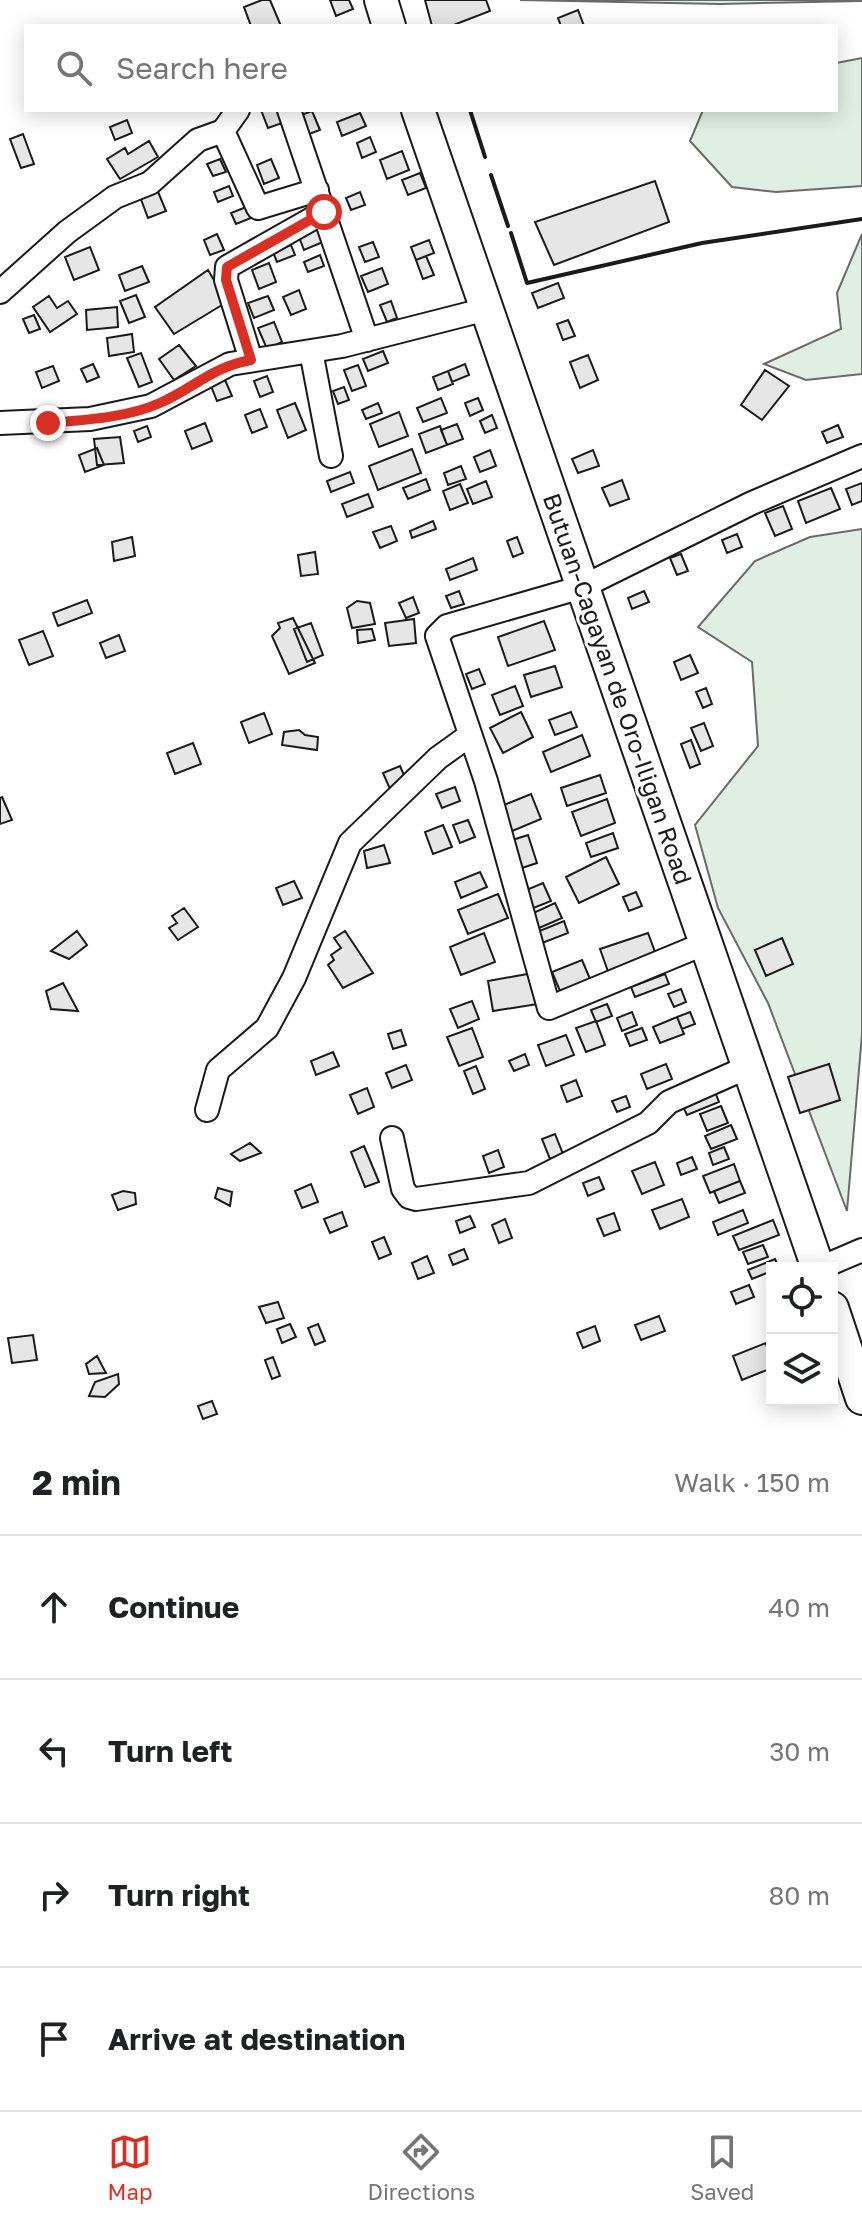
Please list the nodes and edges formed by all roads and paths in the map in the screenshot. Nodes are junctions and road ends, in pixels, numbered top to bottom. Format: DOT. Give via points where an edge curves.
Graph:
graph roads {
  1 [pos="381,0"];
  2 [pos="388,24"];
  3 [pos="237,112"];
  4 [pos="290,112"];
  5 [pos="419,112"];
  6 [pos="223,131"];
  7 [pos="317,190"];
  8 [pos="324,212"];
  9 [pos="0,292"];
  10 [pos="487,309"];
  11 [pos="367,340"];
  12 [pos="311,351"];
  13 [pos="251,360"];
  14 [pos="0,423"];
  15 [pos="331,456"];
  16 [pos="862,456"];
  17 [pos="582,587"];
  18 [pos="470,735"];
  19 [pos="706,943"];
  20 [pos="750,1066"];
  21 [pos="207,1110"];
  22 [pos="392,1138"];
  23 [pos="862,1250"];
  24 [pos="817,1262"];
  25 [pos="833,1262"];
  26 [pos="838,1325"];
  27 [pos="862,1398"];
  1 -- 2 [label="highway"];
  3 -- 6 [label="street"];
  4 -- 7 [label="street"];
  5 -- 10 [label="highway, Butuan-Cagayan de Oro-Iligan Road"];
  6 -- 7 [label="street" via="258,208"];
  6 -- 9 [label="street" via="198,140 150,183 115,197"];
  7 -- 8 [label="street"];
  8 -- 11 [label="street"];
  8 -- 13 [label="street" via="227,267 226,280"];
  10 -- 11 [label="street"];
  10 -- 17 [label="highway, Butuan-Cagayan de Oro-Iligan Road"];
  11 -- 12 [label="street"];
  12 -- 13 [label="street"];
  12 -- 15 [label="street"];
  13 -- 14 [label="street" via="213,371 151,406 90,419"];
  16 -- 17 [label="street" via="752,503"];
  17 -- 18 [label="street" via="440,631 437,642"];
  17 -- 19 [label="highway, Butuan-Cagayan de Oro-Iligan Road"];
  18 -- 19 [label="street" via="549,1008"];
  18 -- 21 [label="street" via="438,758 350,843 294,978 267,1028 218,1070"];
  19 -- 20 [label="highway, Butuan-Cagayan de Oro-Iligan Road"];
  20 -- 22 [label="street" via="669,1102 648,1123 544,1177 503,1189 409,1197"];
  20 -- 24 [label="highway, Butuan-Cagayan de Oro-Iligan Road"];
  23 -- 25 [label="street"];
  26 -- 27 [label="highway"];
}
